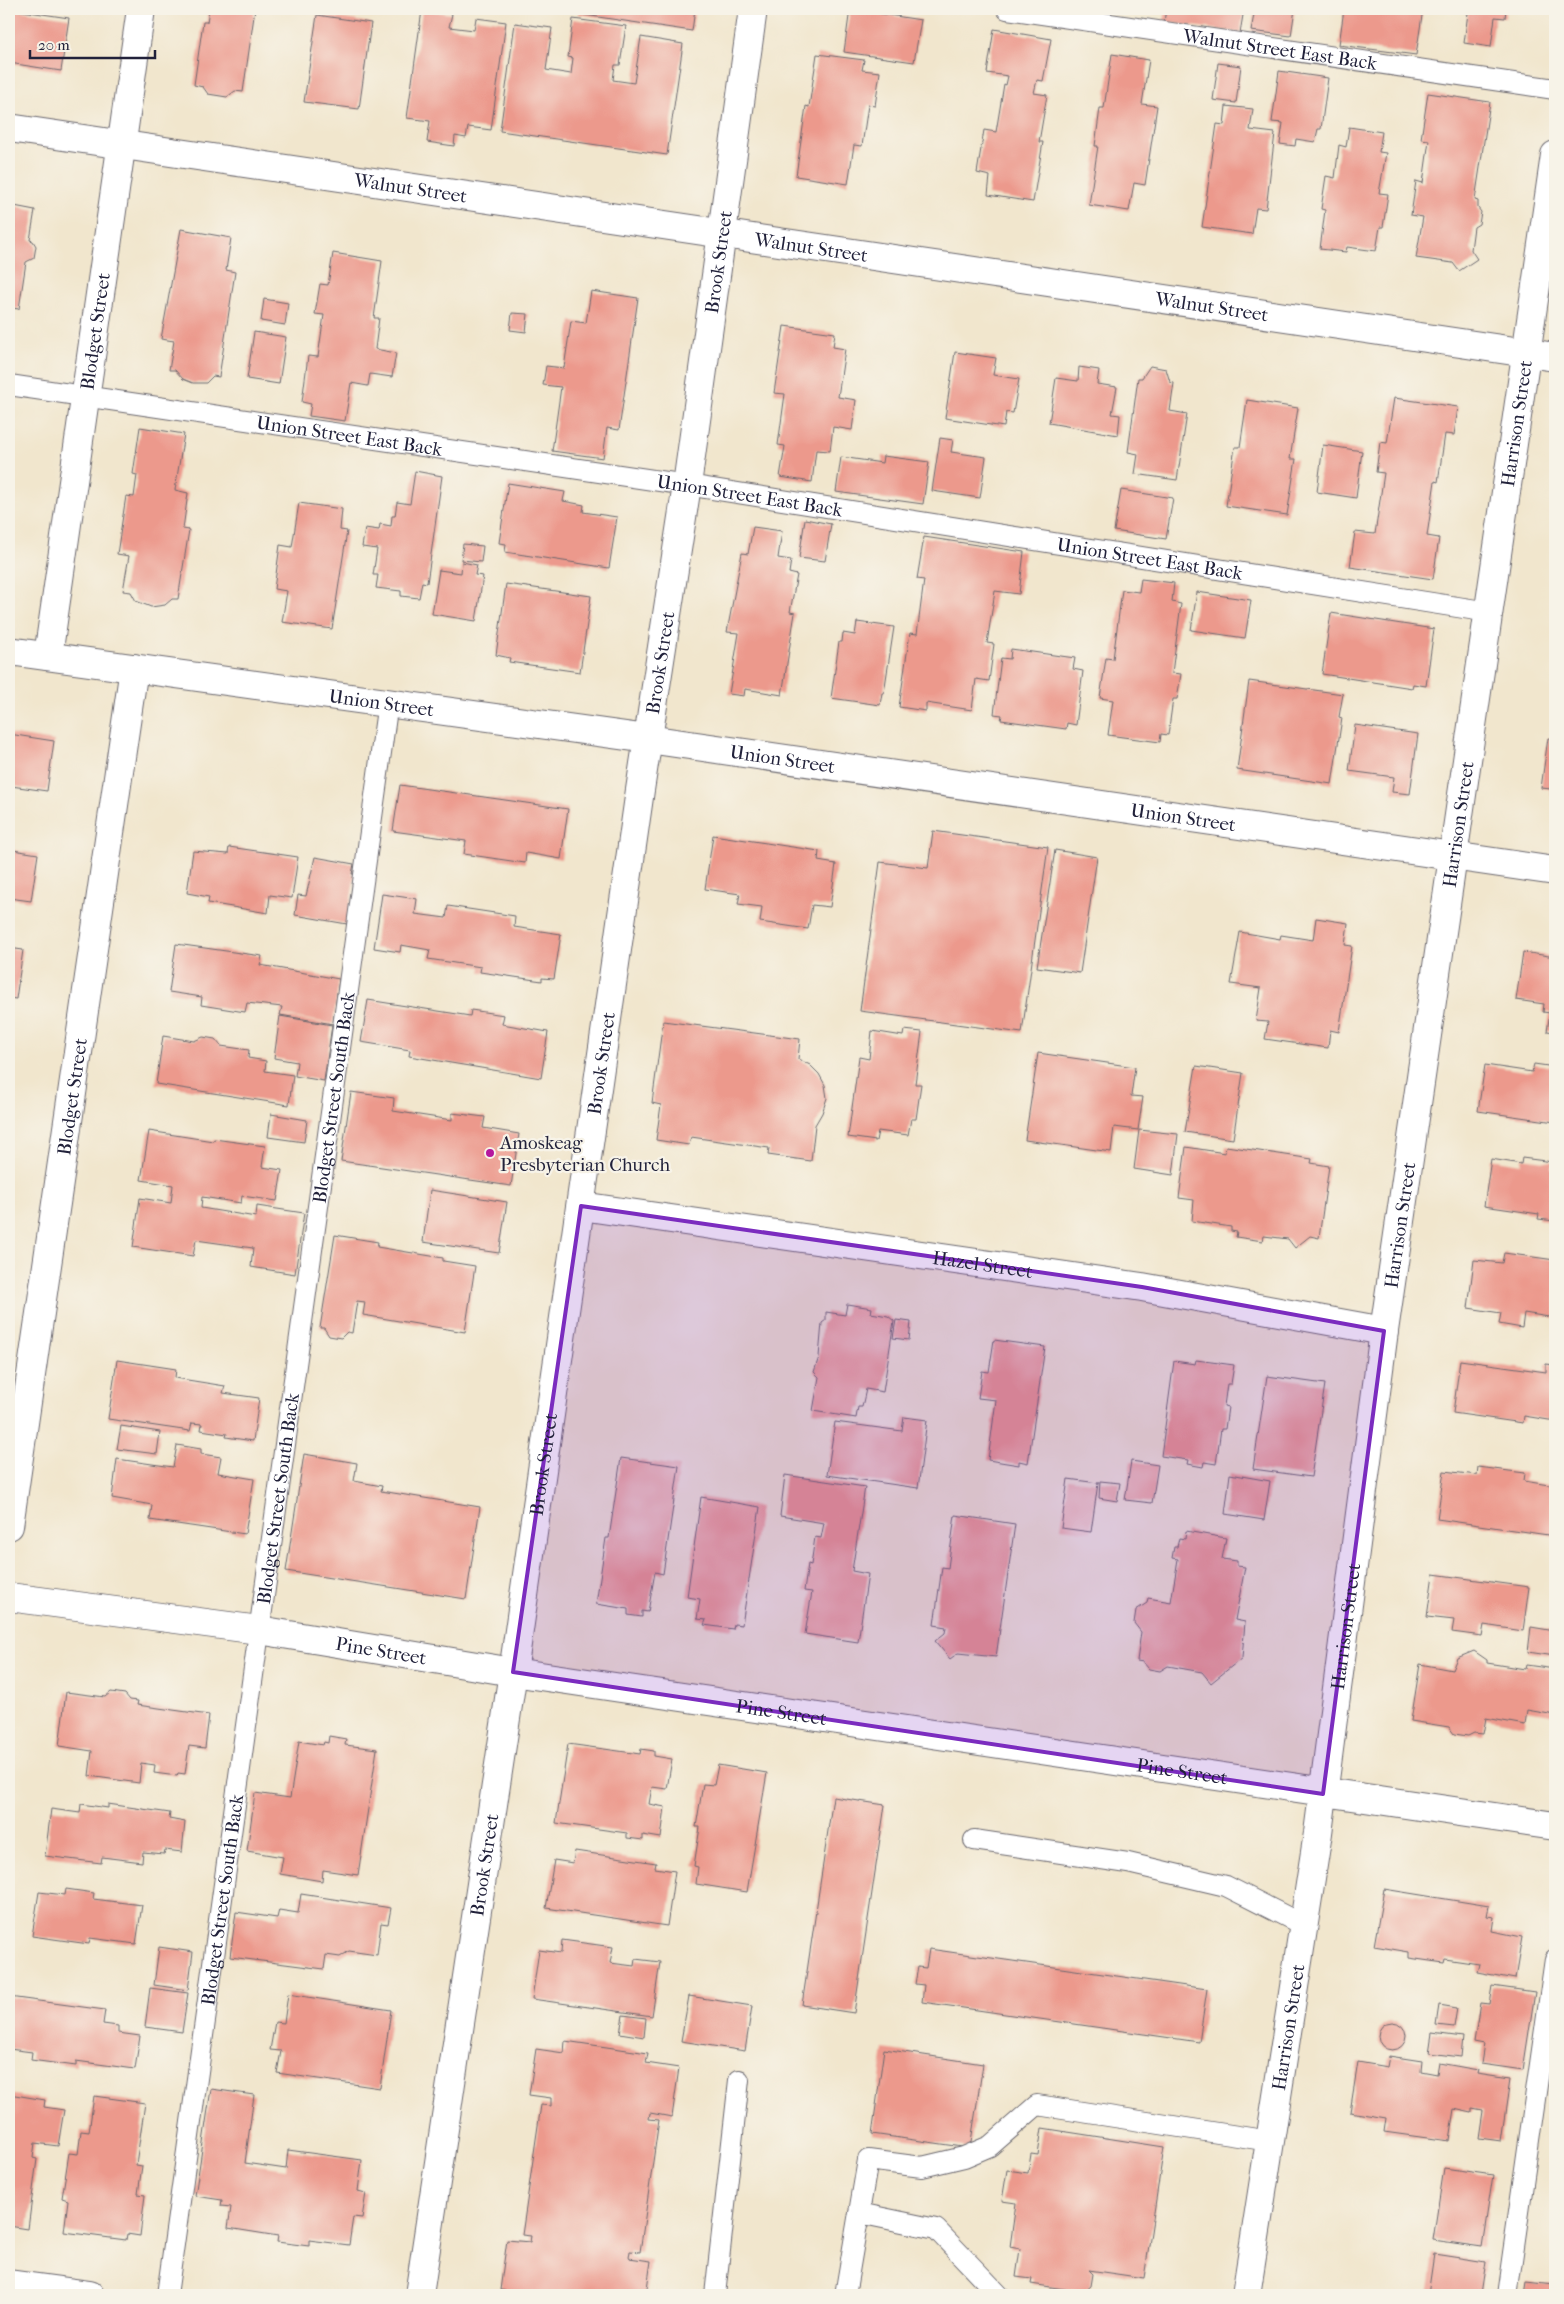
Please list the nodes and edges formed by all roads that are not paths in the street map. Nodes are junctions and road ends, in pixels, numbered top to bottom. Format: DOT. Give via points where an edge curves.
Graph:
graph roads {
  1 [pos="141,9"];
  2 [pos="753,9"];
  3 [pos="1007,9"];
  4 [pos="1555,89"];
  5 [pos="9,128"];
  6 [pos="122,145"];
  7 [pos="1555,154"];
  8 [pos="721,234"];
  9 [pos="1526,352"];
  10 [pos="1555,356"];
  11 [pos="9,385"];
  12 [pos="86,397"];
  13 [pos="687,484"];
  14 [pos="1489,612"];
  15 [pos="9,651"];
  16 [pos="48,656"];
  17 [pos="134,668"];
  18 [pos="388,702"];
  19 [pos="648,738"];
  20 [pos="1453,856"];
  21 [pos="1555,871"];
  22 [pos="580,1206"];
  23 [pos="1384,1331"];
  24 [pos="9,1526"];
  25 [pos="9,1597"];
  26 [pos="259,1630"];
  27 [pos="512,1672"];
  28 [pos="1323,1794"];
  29 [pos="1555,1826"];
  30 [pos="974,1840"];
  31 [pos="1305,1926"];
  32 [pos="1555,1959"];
  33 [pos="739,2080"];
  34 [pos="1270,2141"];
  35 [pos="859,2213"];
  36 [pos="9,2284"];
  37 [pos="90,2295"];
  38 [pos="167,2295"];
  39 [pos="419,2295"];
  40 [pos="715,2295"];
  41 [pos="845,2295"];
  42 [pos="998,2295"];
  43 [pos="1246,2295"];
  44 [pos="1507,2295"];
  1 -- 6 [label="street, Blodget Street"];
  2 -- 8 [label="street, Brook Street"];
  3 -- 4 [label="lane, Walnut Street East Back"];
  5 -- 6 [label="street, Walnut Street"];
  6 -- 8 [label="street, Walnut Street"];
  6 -- 12 [label="street, Blodget Street"];
  7 -- 9 [label="street, Harrison Street"];
  8 -- 9 [label="street, Walnut Street"];
  8 -- 13 [label="street, Brook Street"];
  9 -- 10 [label="street, Walnut Street"];
  9 -- 14 [label="street, Harrison Street"];
  11 -- 12 [label="lane, Union Street East Back"];
  12 -- 13 [label="lane, Union Street East Back"];
  12 -- 16 [label="street, Blodget Street"];
  13 -- 14 [label="lane, Union Street East Back"];
  13 -- 19 [label="street, Brook Street"];
  14 -- 20 [label="street, Harrison Street"];
  15 -- 16 [label="street, Union Street"];
  16 -- 17 [label="street, Union Street"];
  17 -- 18 [label="street, Union Street"];
  17 -- 24 [label="street, Blodget Street"];
  18 -- 19 [label="street, Union Street"];
  18 -- 26 [label="lane, Blodget Street South Back"];
  19 -- 20 [label="street, Union Street"];
  19 -- 22 [label="street, Brook Street"];
  20 -- 21 [label="street, Union Street"];
  20 -- 23 [label="street, Harrison Street"];
  22 -- 23 [label="street, Hazel Street" via="1142,1287"];
  22 -- 27 [label="street, Brook Street"];
  23 -- 28 [label="street, Harrison Street"];
  25 -- 26 [label="street, Pine Street"];
  26 -- 27 [label="street, Pine Street"];
  26 -- 38 [label="lane, Blodget Street South Back"];
  27 -- 28 [label="street, Pine Street" via="902,1728"];
  27 -- 39 [label="street, Brook Street"];
  28 -- 29 [label="street, Pine Street"];
  28 -- 31 [label="street, Harrison Street"];
  30 -- 31 [label="lane" via="1128,1863 1226,1886"];
  31 -- 34 [label="street, Harrison Street"];
  32 -- 44 [label="lane"];
  33 -- 40 [label="lane"];
  34 -- 35 [label="lane" via="1037,2105 990,2146 964,2157 922,2167 868,2160"];
  34 -- 43 [label="street, Harrison Street"];
  35 -- 41 [label="lane"];
  35 -- 42 [label="lane" via="936,2229"];
  36 -- 37 [label="street"];
}
